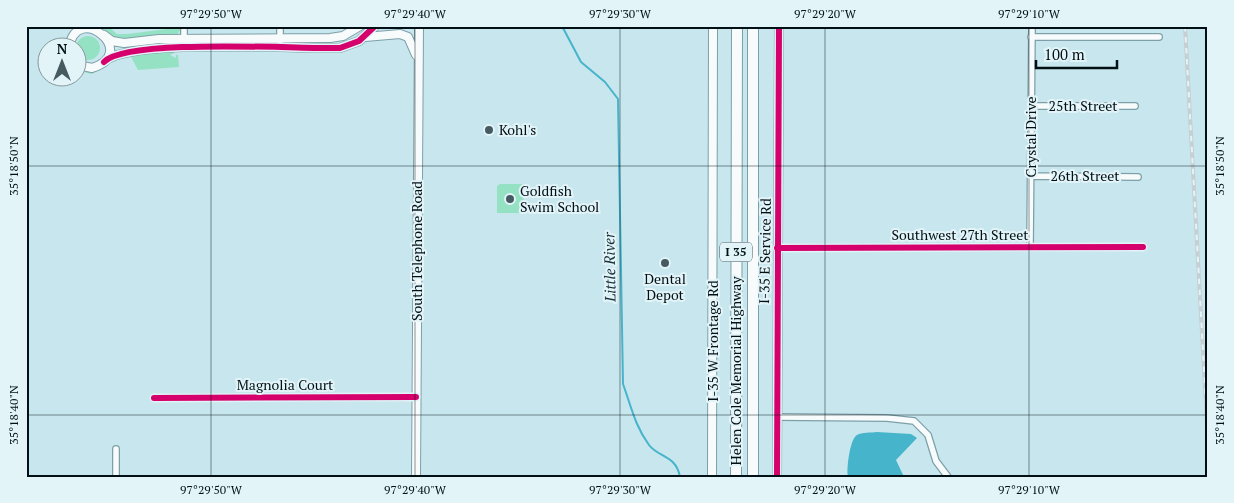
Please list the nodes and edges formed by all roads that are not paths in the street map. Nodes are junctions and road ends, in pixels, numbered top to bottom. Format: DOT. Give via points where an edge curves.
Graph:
graph roads {
  1 [pos="184,26"];
  2 [pos="280,26"];
  3 [pos="360,26"];
  4 [pos="376,26"];
  5 [pos="419,26"];
  6 [pos="713,26"];
  7 [pos="737,26"];
  8 [pos="753,26"];
  9 [pos="779,26"];
  10 [pos="1032,26"];
  11 [pos="79,29"];
  12 [pos="100,31"];
  13 [pos="1032,37"];
  14 [pos="1159,37"];
  15 [pos="280,38"];
  16 [pos="184,39"];
  17 [pos="361,39"];
  18 [pos="184,48"];
  19 [pos="280,48"];
  20 [pos="418,61"];
  21 [pos="104,62"];
  22 [pos="88,67"];
  23 [pos="1031,106"];
  24 [pos="1135,106"];
  25 [pos="1031,176"];
  26 [pos="1138,177"];
  27 [pos="1030,247"];
  28 [pos="1143,247"];
  29 [pos="778,248"];
  30 [pos="416,397"];
  31 [pos="154,398"];
  32 [pos="777,417"];
  33 [pos="116,449"];
  34 [pos="116,477"];
  35 [pos="416,477"];
  36 [pos="712,477"];
  37 [pos="736,477"];
  38 [pos="754,477"];
  39 [pos="777,477"];
  40 [pos="948,477"];
  1 -- 16 [label="street"];
  2 -- 15 [label="street"];
  3 -- 15 [label="street" via="337,38"];
  4 -- 17 [label="street"];
  5 -- 20 [label="street, South Telephone Road"];
  6 -- 36 [label="street, I-35 W Frontage Rd"];
  7 -- 37 [label="highway, Helen Cole Memorial Highway / I 35"];
  8 -- 38 [label="highway, Helen Cole Memorial Highway / I 35"];
  9 -- 29 [label="street, I-35 E Service Rd"];
  10 -- 13 [label="street, Crystal Drive"];
  11 -- 12 [label="street"];
  12 -- 16 [label="street" via="112,41 124,43"];
  12 -- 21 [label="street" via="109,50"];
  13 -- 14 [label="street"];
  13 -- 23 [label="street, Crystal Drive"];
  15 -- 16 [label="street"];
  15 -- 19 [label="street"];
  16 -- 18 [label="street"];
  17 -- 19 [label="street" via="340,48"];
  17 -- 20 [label="street" via="382,34 408,37"];
  18 -- 19 [label="street"];
  18 -- 21 [label="street" via="124,52 112,55"];
  20 -- 30 [label="street, South Telephone Road"];
  21 -- 22 [label="street"];
  23 -- 24 [label="street, 25th Street"];
  23 -- 25 [label="street, Crystal Drive"];
  25 -- 26 [label="street, 26th Street"];
  25 -- 27 [label="street, Crystal Drive"];
  27 -- 28 [label="street, Southwest 27th Street"];
  27 -- 29 [label="street, Southwest 27th Street"];
  29 -- 32 [label="street, I-35 E Service Rd"];
  30 -- 31 [label="street, Magnolia Court"];
  30 -- 35 [label="street, South Telephone Road"];
  32 -- 39 [label="street, I-35 E Service Rd"];
  32 -- 40 [label="street" via="914,421 928,435 936,461"];
  33 -- 34 [label="street"];
}
